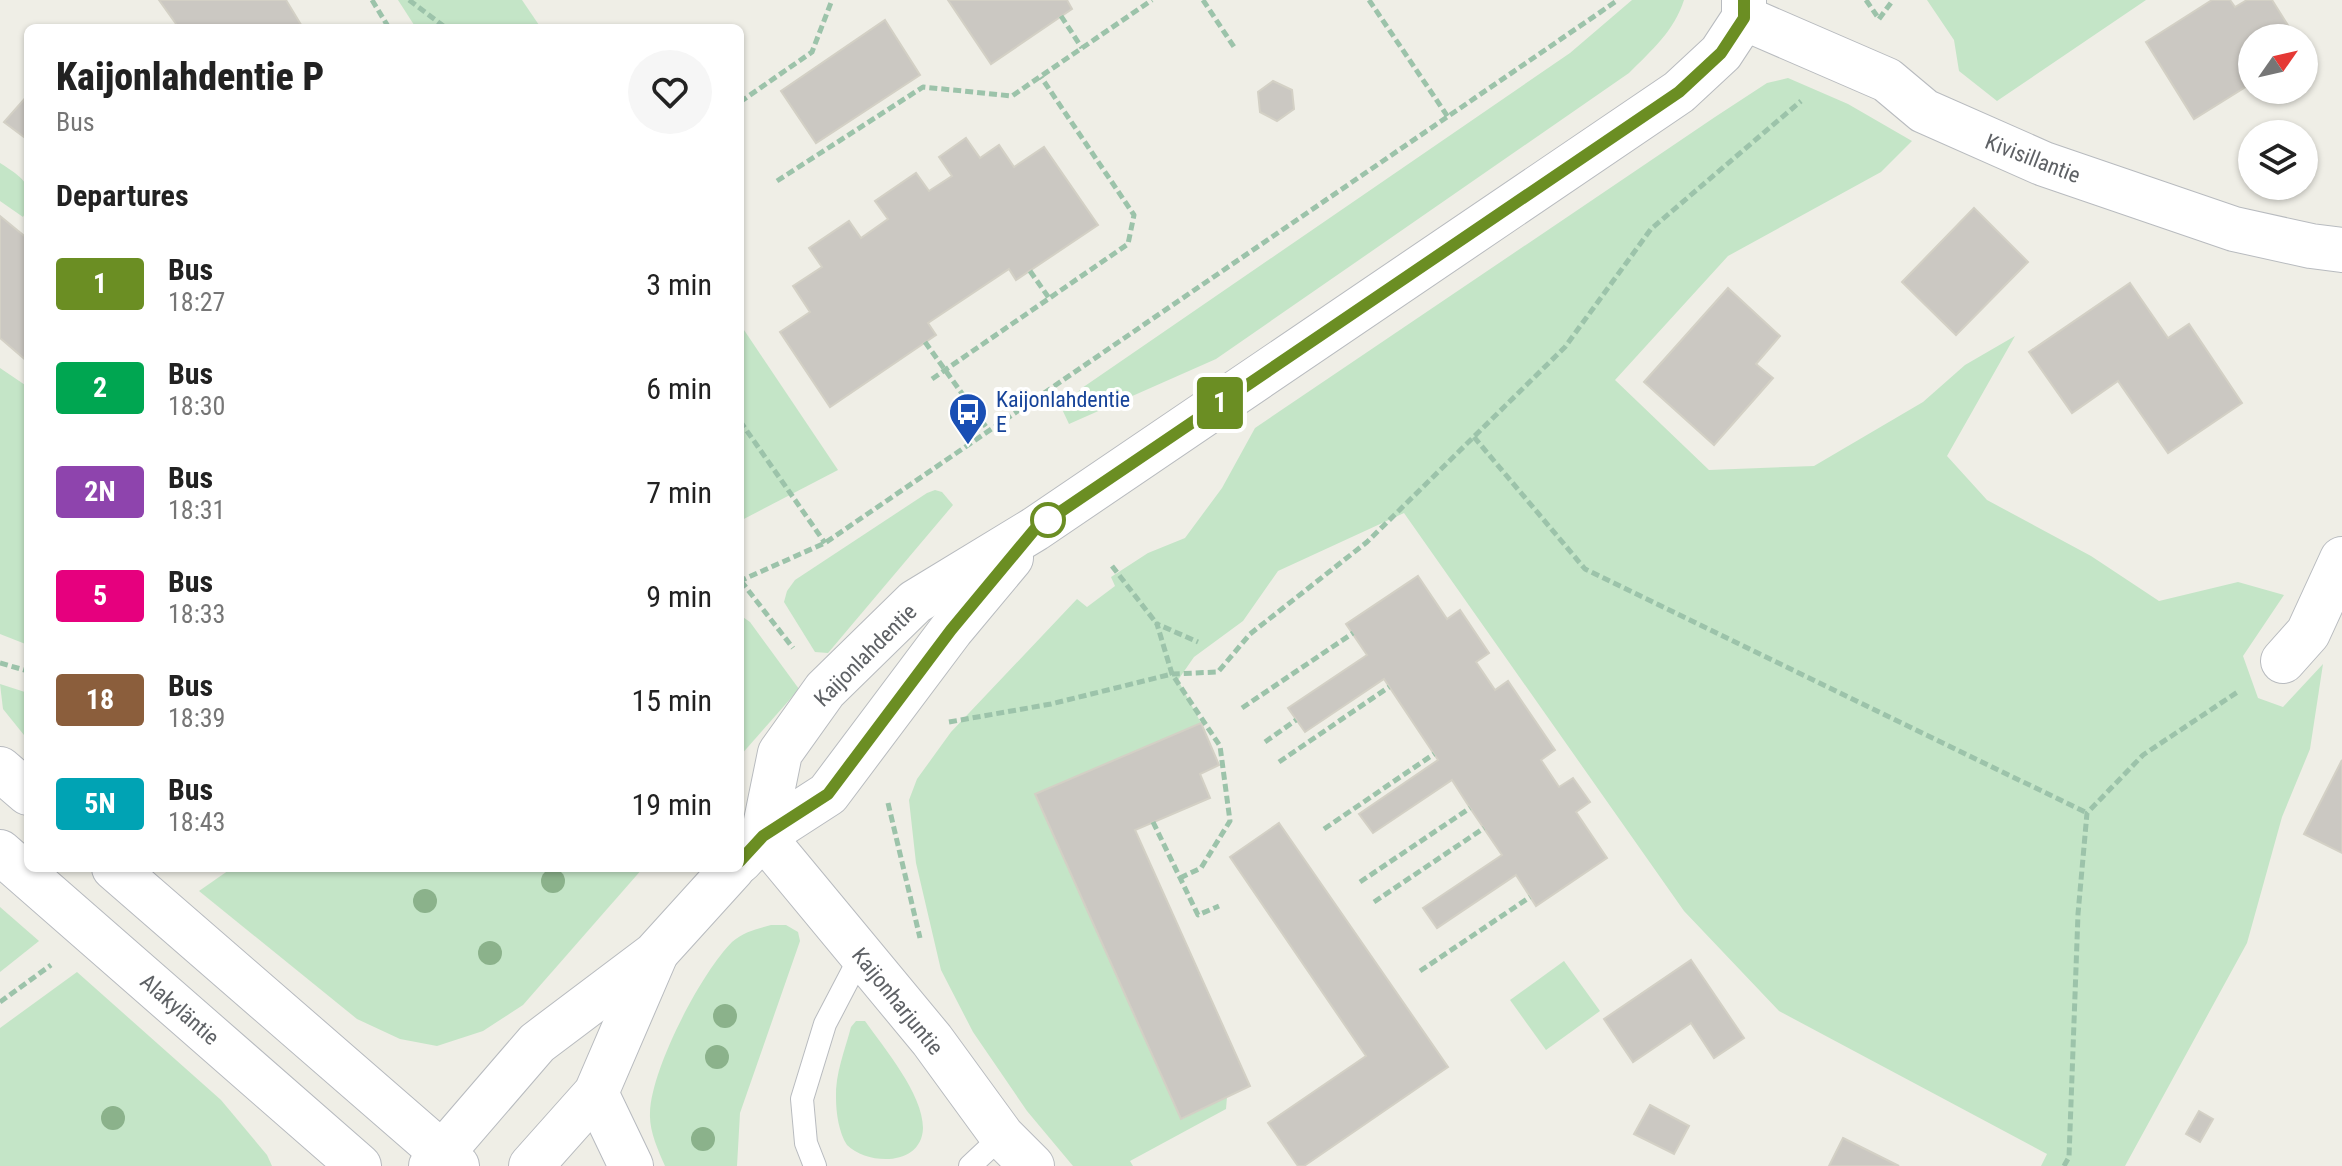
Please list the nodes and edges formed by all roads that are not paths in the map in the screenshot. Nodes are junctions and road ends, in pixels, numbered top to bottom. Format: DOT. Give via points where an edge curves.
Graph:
graph roads {
  1 [pos="1744,9"];
  2 [pos="2342,250"];
  3 [pos="1035,529"];
  4 [pos="2342,559"];
  5 [pos="2283,661"];
  6 [pos="0,769"];
  7 [pos="24,790"];
  8 [pos="751,848"];
  9 [pos="0,852"];
  10 [pos="118,872"];
  11 [pos="729,872"];
  12 [pos="655,954"];
  13 [pos="861,955"];
  14 [pos="596,1093"];
  15 [pos="1002,1136"];
  16 [pos="443,1162"];
  17 [pos="359,1166"];
  18 [pos="531,1166"];
  19 [pos="631,1166"];
  20 [pos="815,1166"];
  21 [pos="970,1166"];
  22 [pos="1032,1166"];
  1 -- 2 [label="street, Kivisillantie" via="1887,80 1924,111 2044,164 2234,229"];
  1 -- 3 [label="street, Kaijonlahdentie" via="1721,53 1679,92"];
  3 -- 8 [label="street, Kaijonlahdentie" via="951,630 828,794"];
  3 -- 8 [label="street, Kaijonlahdentie" via="915,602 825,690 780,753"];
  4 -- 5 [label="street" via="2308,633"];
  6 -- 7 [label="street"];
  8 -- 13 [label="street, Kaijonharjuntie"];
  9 -- 17 [label="street, Alakyläntie"];
  10 -- 16 [label="street"];
  11 -- 12 [label="street"];
  12 -- 14 [label="street"];
  12 -- 16 [label="street" via="537,1043"];
  13 -- 15 [label="street, Kaijonharjuntie"];
  13 -- 20 [label="lane" via="825,1024 802,1099 806,1143"];
  14 -- 18 [label="street"];
  14 -- 19 [label="street"];
  15 -- 21 [label="lane"];
  15 -- 22 [label="street, Kaijonharjuntie"];
}
